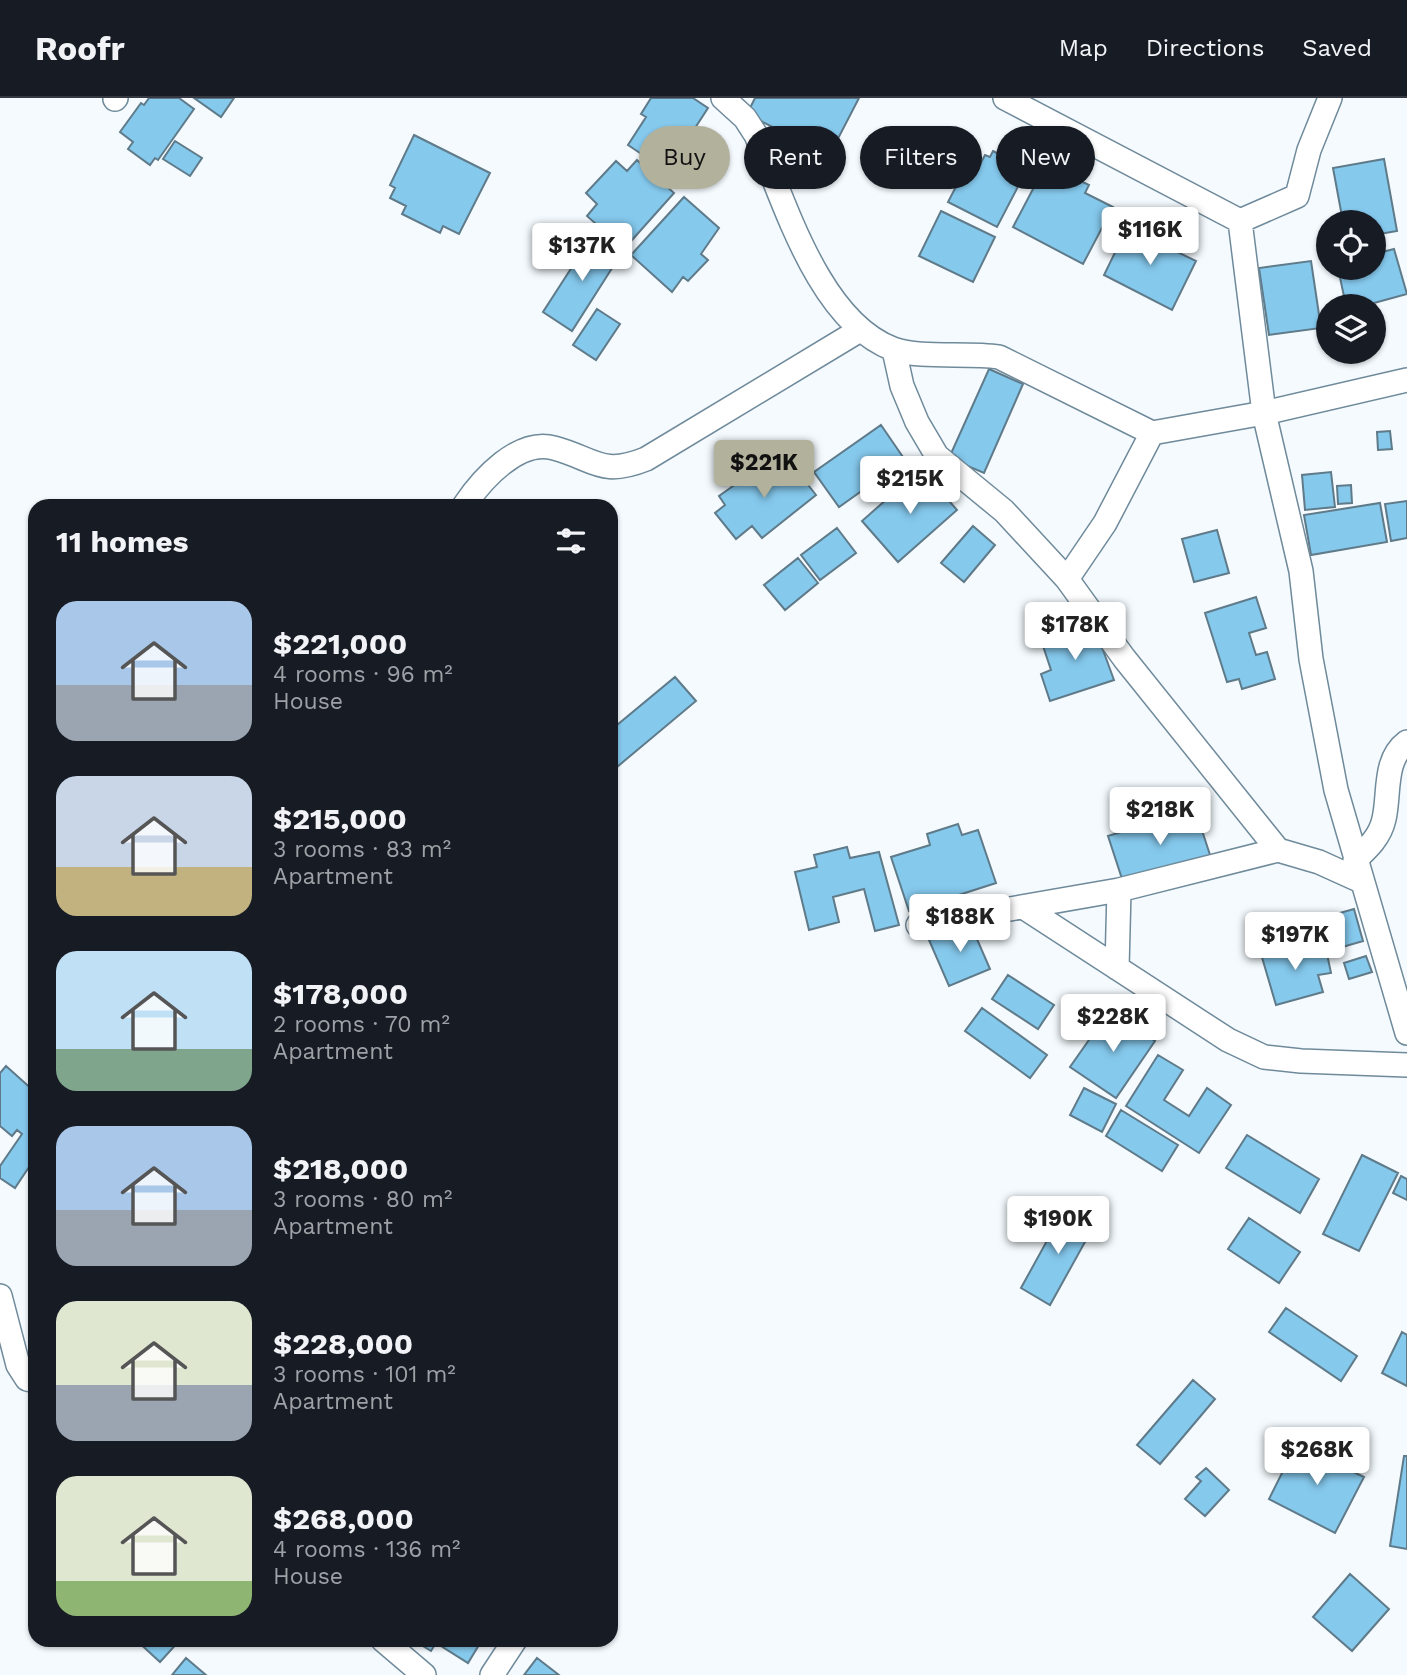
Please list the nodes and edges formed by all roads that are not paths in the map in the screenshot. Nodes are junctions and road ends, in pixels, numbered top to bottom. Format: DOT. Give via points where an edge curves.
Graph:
graph roads {
  1 [pos="723,98"];
  2 [pos="1005,98"];
  3 [pos="1326,102"];
  4 [pos="1240,221"];
  5 [pos="860,330"];
  6 [pos="894,350"];
  7 [pos="1407,380"];
  8 [pos="1264,413"];
  9 [pos="1152,433"];
  10 [pos="470,499"];
  11 [pos="1068,579"];
  12 [pos="1407,741"];
  13 [pos="1278,850"];
  14 [pos="1358,870"];
  15 [pos="1119,890"];
  16 [pos="1025,908"];
  17 [pos="918,925"];
  18 [pos="1116,968"];
  19 [pos="1407,1033"];
  20 [pos="1407,1065"];
  21 [pos="0,1296"];
  22 [pos="28,1379"];
  23 [pos="391,1647"];
  24 [pos="510,1647"];
  25 [pos="424,1675"];
  26 [pos="492,1675"];
  1 -- 5 [label="street" via="756,135 816,275"];
  2 -- 4 [label="street"];
  3 -- 4 [label="street" via="1297,196"];
  4 -- 8 [label="street"];
  5 -- 6 [label="street"];
  5 -- 10 [label="street" via="628,467 611,468 553,447 534,446 493,472"];
  6 -- 9 [label="street" via="999,357"];
  6 -- 11 [label="street" via="902,386 937,456 1004,511"];
  7 -- 8 [label="street"];
  8 -- 9 [label="street"];
  8 -- 14 [label="street" via="1301,572 1313,672 1336,790"];
  9 -- 11 [label="street" via="1105,523"];
  11 -- 13 [label="street" via="1124,658"];
  12 -- 14 [label="street" via="1390,767 1384,821"];
  13 -- 14 [label="street"];
  13 -- 15 [label="street"];
  14 -- 19 [label="street"];
  15 -- 16 [label="street"];
  15 -- 18 [label="street"];
  16 -- 17 [label="street"];
  16 -- 18 [label="street"];
  18 -- 20 [label="street" via="1228,1040 1264,1057"];
  21 -- 22 [label="street" via="19,1365"];
  23 -- 25 [label="street"];
  24 -- 26 [label="street"];
}
